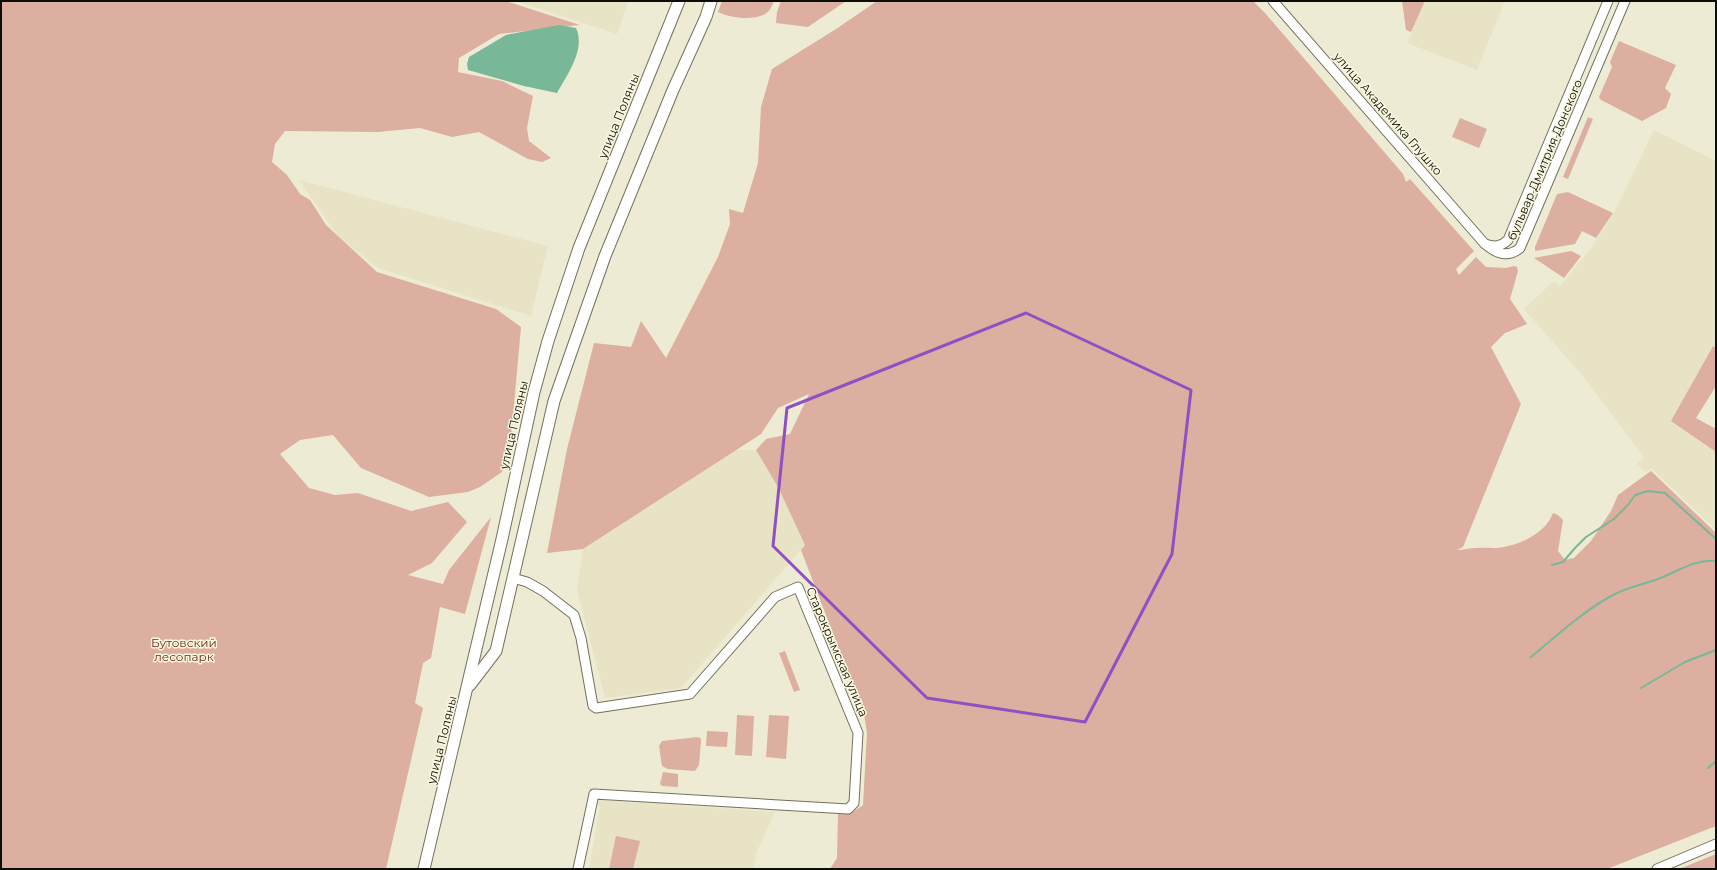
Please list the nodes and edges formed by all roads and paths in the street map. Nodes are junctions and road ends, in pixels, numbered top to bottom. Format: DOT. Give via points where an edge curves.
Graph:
graph roads {
  1 [pos="679,1"];
  2 [pos="712,1"];
  3 [pos="1273,1"];
  4 [pos="1608,1"];
  5 [pos="1625,1"];
  6 [pos="1514,227"];
  7 [pos="1484,243"];
  8 [pos="1516,252"];
  9 [pos="513,578"];
  10 [pos="468,689"];
  11 [pos="1716,844"];
  12 [pos="424,869"];
  13 [pos="578,869"];
  14 [pos="1657,869"];
  1 -- 10 [label="main road, улица Поляны" via="579,248 548,341 534,392"];
  2 -- 9 [label="main road" via="605,256 576,337 554,402"];
  3 -- 7 [label="street, улица Академика Глушко"];
  4 -- 6 [label="street, бульвар Дмитрия Донского"];
  5 -- 8 [label="street, бульвар Дмитрия Донского" via="1552,177"];
  6 -- 7 [label="street, бульвар Дмитрия Донского" via="1504,245 1493,246"];
  6 -- 8 [label="street"];
  7 -- 8 [label="street, бульвар Дмитрия Донского" via="1498,254"];
  9 -- 10 [label="main road" via="496,651"];
  9 -- 13 [label="street, Старокрымская улица" via="543,591 574,615 581,638 593,706 596,708 690,694 775,597 798,587 858,733 854,803 848,809 594,794"];
  10 -- 12 [label="main road, улица Поляны"];
  11 -- 14 [label="street"];
}
